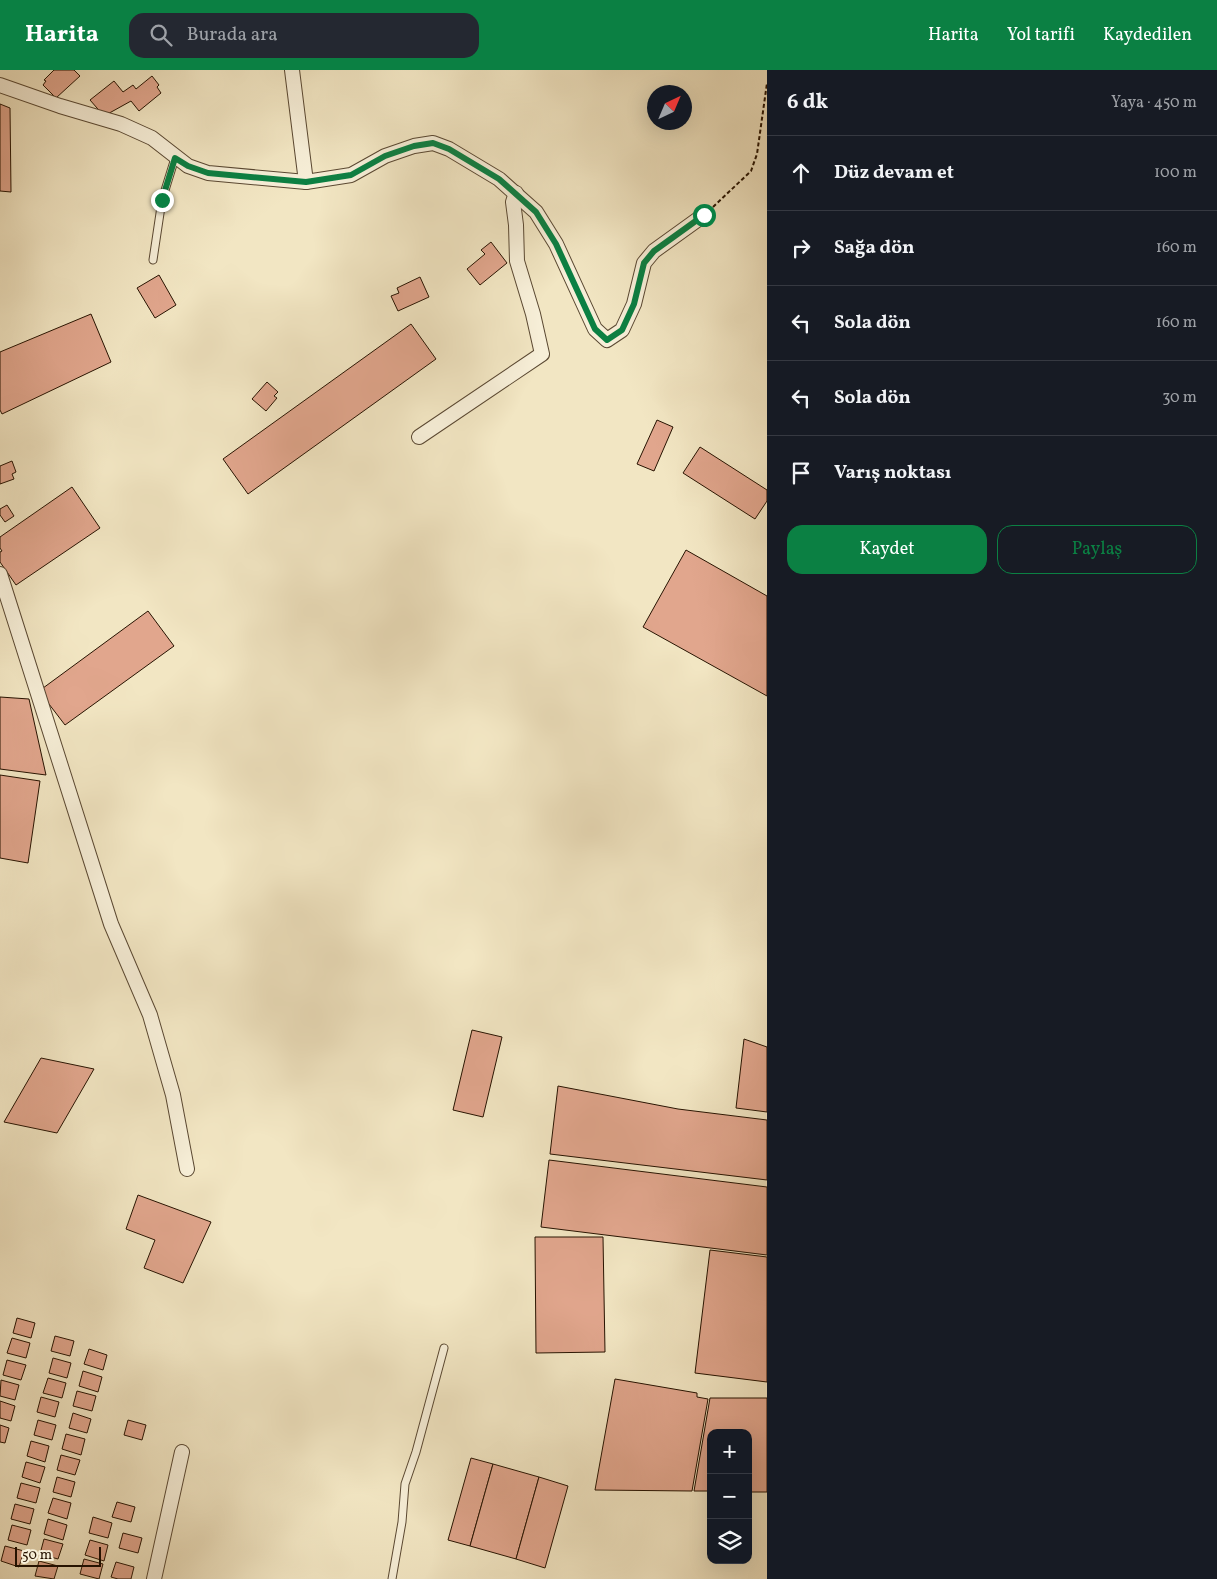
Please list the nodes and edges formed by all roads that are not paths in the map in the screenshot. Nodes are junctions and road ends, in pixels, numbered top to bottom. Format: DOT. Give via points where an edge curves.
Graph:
graph roads {
  1 [pos="292,70"];
  2 [pos="0,85"];
  3 [pos="175,158"];
  4 [pos="306,182"];
  5 [pos="516,193"];
  6 [pos="704,215"];
  7 [pos="153,260"];
  8 [pos="419,437"];
  9 [pos="0,574"];
  10 [pos="187,1168"];
  11 [pos="444,1348"];
  12 [pos="182,1452"];
  13 [pos="154,1579"];
  14 [pos="392,1579"];
  1 -- 4 [label="street"];
  2 -- 3 [label="street" via="121,124 152,138"];
  3 -- 4 [label="street" via="208,173"];
  3 -- 7 [label="lane" via="162,200"];
  4 -- 5 [label="street" via="351,175 385,156 433,143 471,160"];
  5 -- 6 [label="street" via="546,226 595,329 607,340 622,330 634,304 644,263 654,251"];
  5 -- 8 [label="street" via="513,202 518,261 542,354"];
  9 -- 10 [label="street" via="111,924 150,1015 173,1095"];
  11 -- 14 [label="lane" via="405,1484"];
  12 -- 13 [label="street"];
}
